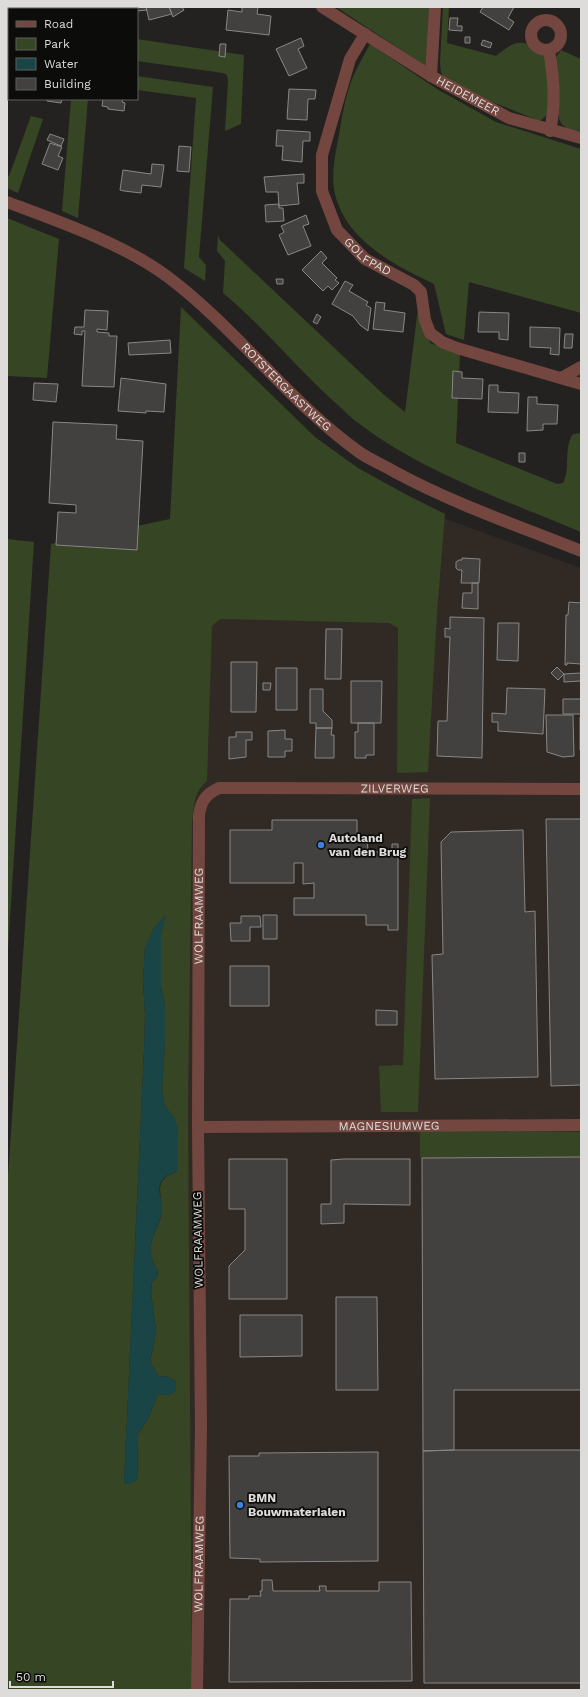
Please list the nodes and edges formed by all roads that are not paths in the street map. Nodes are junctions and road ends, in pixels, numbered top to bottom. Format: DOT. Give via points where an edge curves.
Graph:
graph roads {
  1 [pos="322,7"];
  2 [pos="435,7"];
  3 [pos="365,34"];
  4 [pos="549,50"];
  5 [pos="431,76"];
  6 [pos="550,131"];
  7 [pos="581,138"];
  8 [pos="7,202"];
  9 [pos="581,367"];
  10 [pos="563,378"];
  11 [pos="581,384"];
  12 [pos="581,551"];
  13 [pos="581,789"];
  14 [pos="210,792"];
  15 [pos="581,1125"];
  16 [pos="198,1127"];
  17 [pos="197,1690"];
  1 -- 3 [label="street, HEIDEMEER"];
  2 -- 5 [label="street"];
  3 -- 5 [label="street, HEIDEMEER"];
  3 -- 10 [label="street, GOLFPAD" via="350,59 322,155 322,191 337,230 365,259 414,285 421,292 425,320 430,333 442,342"];
  4 -- 6 [label="street" via="554,92 554,114"];
  5 -- 6 [label="street, HEIDEMEER" via="509,118"];
  6 -- 7 [label="street, HEIDEMEER"];
  8 -- 12 [label="street, ROTSTERGAASTWEG" via="120,248 167,276 221,322 318,420 361,453 412,481 463,504"];
  9 -- 10 [label="street"];
  10 -- 11 [label="street, GOLFPAD"];
  13 -- 14 [label="street, ZILVERWEG" via="219,788"];
  14 -- 16 [label="street, WOLFRAAMWEG" via="202,801 199,815"];
  15 -- 16 [label="street, MAGNESIUMWEG"];
  16 -- 17 [label="street, WOLFRAAMWEG" via="201,1426"];
}
